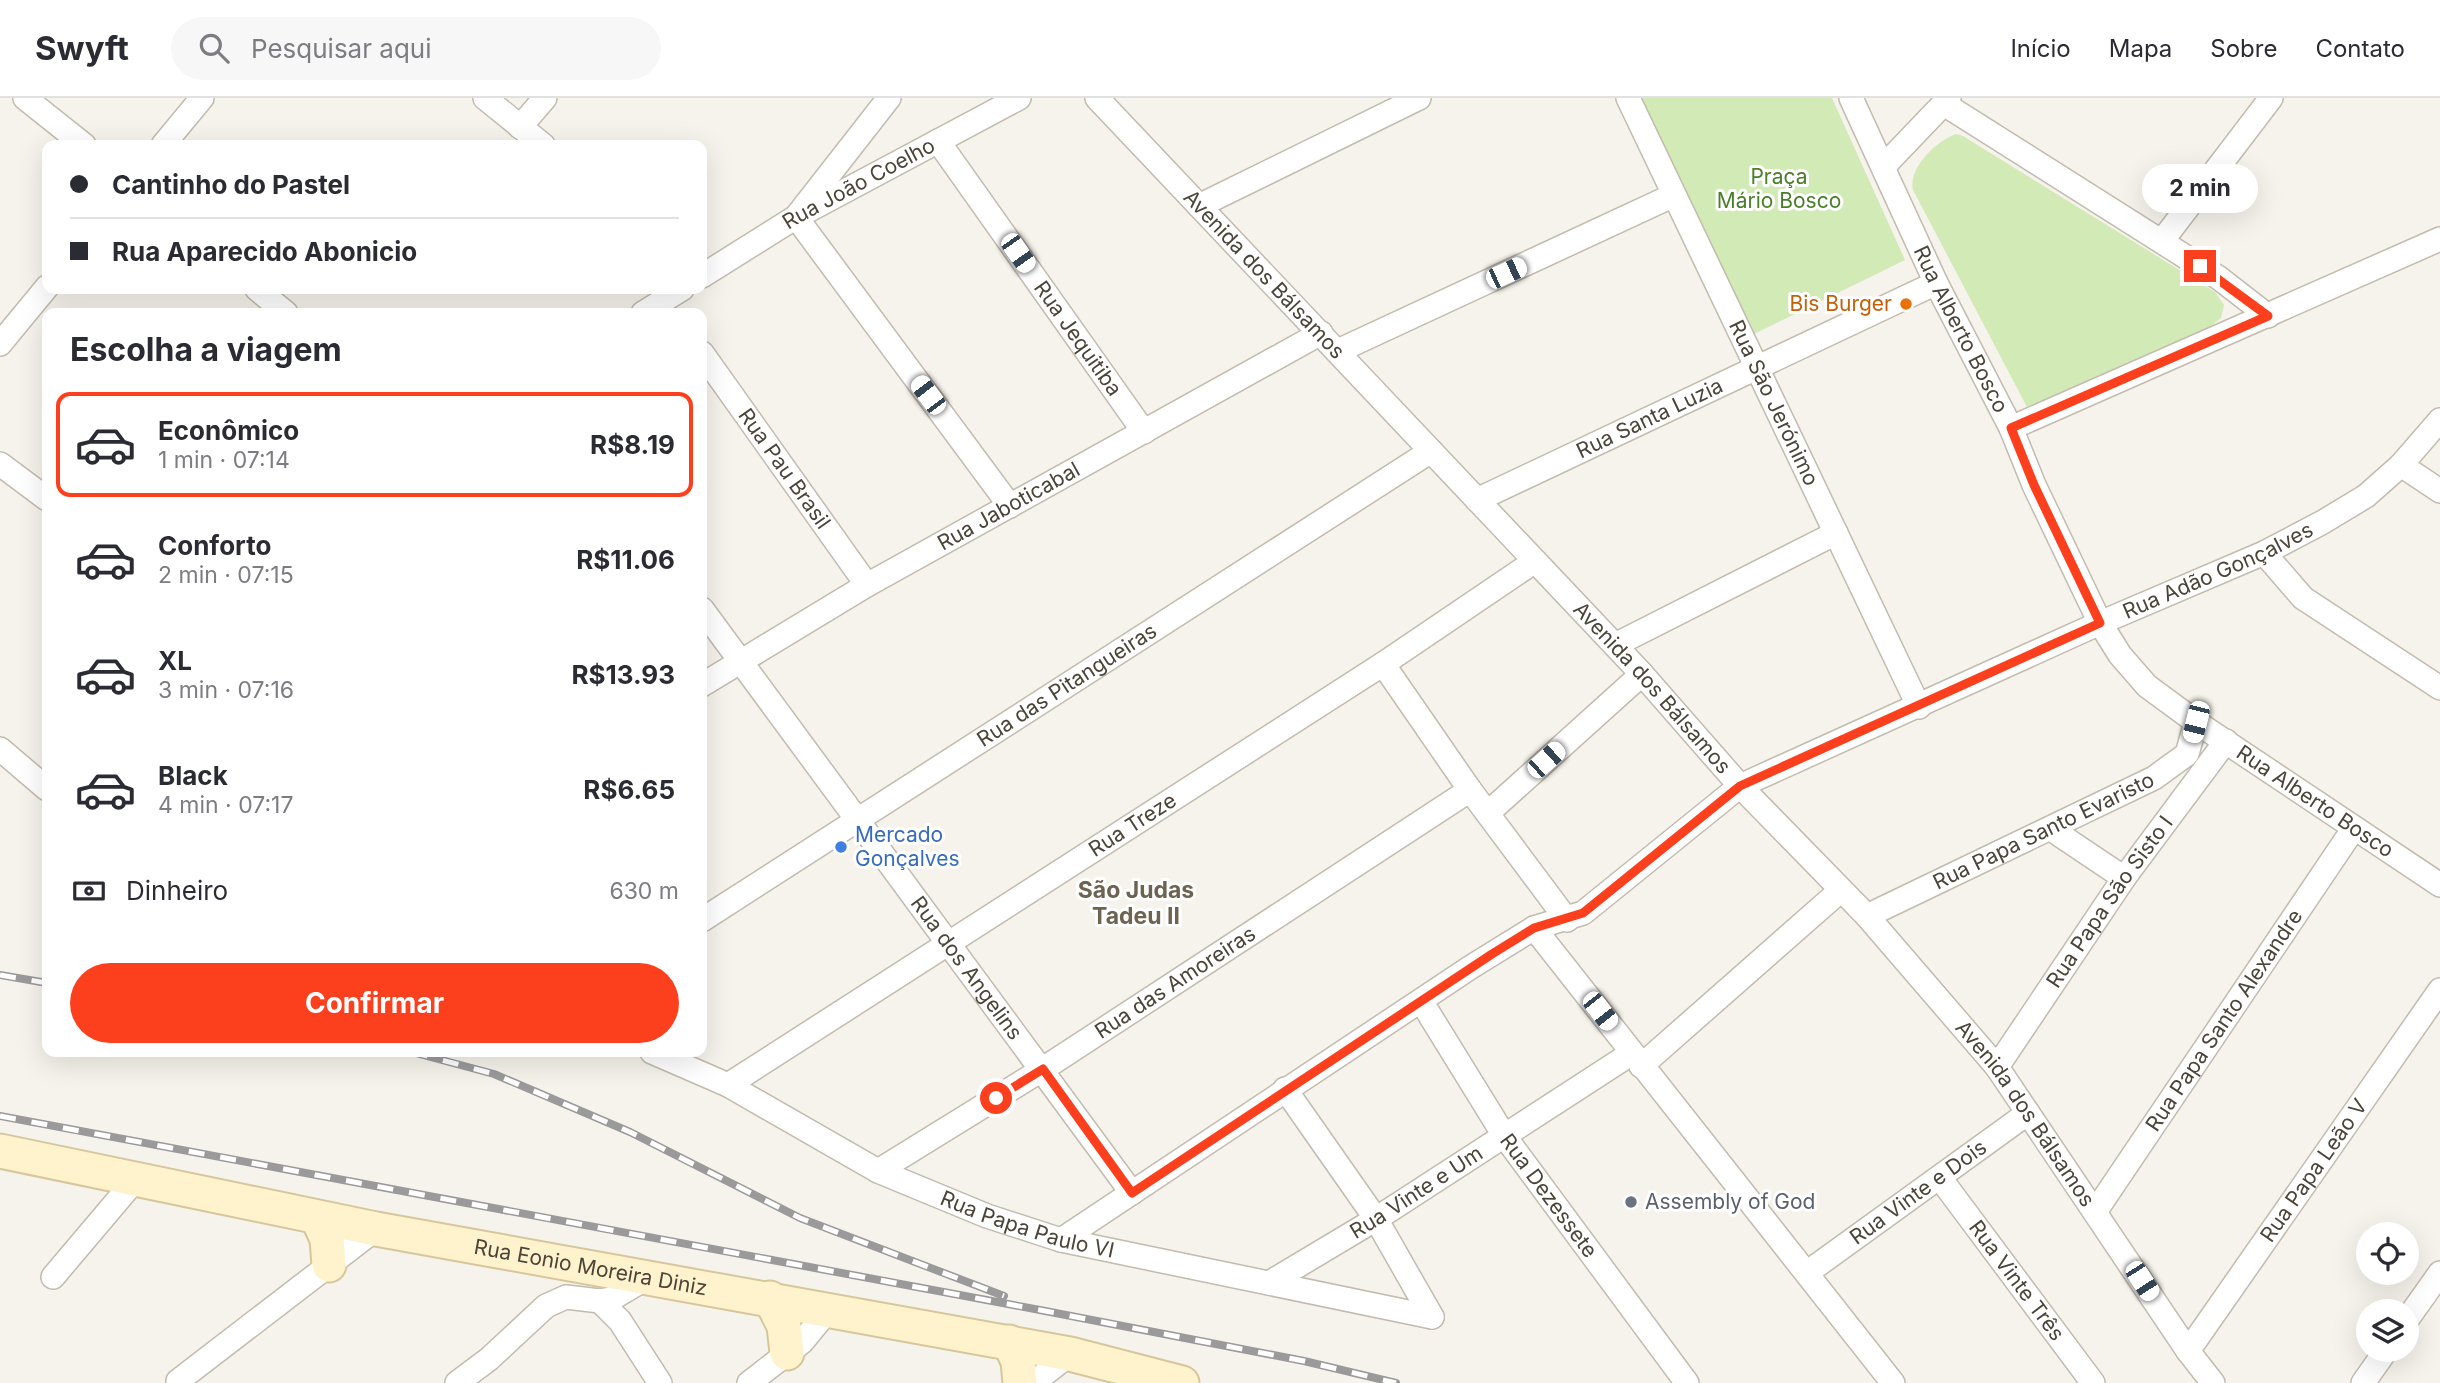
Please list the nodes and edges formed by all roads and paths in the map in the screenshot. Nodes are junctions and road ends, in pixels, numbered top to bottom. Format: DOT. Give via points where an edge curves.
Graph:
graph roads {
  1 [pos="25,98"];
  2 [pos="202,98"];
  3 [pos="485,98"];
  4 [pos="545,98"];
  5 [pos="889,98"];
  6 [pos="1019,98"];
  7 [pos="1097,98"];
  8 [pos="1419,98"];
  9 [pos="1628,98"];
  10 [pos="1852,98"];
  11 [pos="2271,98"];
  12 [pos="1946,101"];
  13 [pos="520,127"];
  14 [pos="78,140"];
  15 [pos="167,140"];
  16 [pos="537,140"];
  17 [pos="939,141"];
  18 [pos="1884,166"];
  19 [pos="1674,195"];
  20 [pos="1199,206"];
  21 [pos="796,217"];
  22 [pos="2440,239"];
  23 [pos="2162,241"];
  24 [pos="707,273"];
  25 [pos="1936,283"];
  26 [pos="42,293"];
  27 [pos="263,294"];
  28 [pos="673,301"];
  29 [pos="280,308"];
  30 [pos="656,308"];
  31 [pos="2268,316"];
  32 [pos="1321,333"];
  33 [pos="0,344"];
  34 [pos="1338,351"];
  35 [pos="707,360"];
  36 [pos="1756,368"];
  37 [pos="2440,420"];
  38 [pos="2011,428"];
  39 [pos="1144,432"];
  40 [pos="1431,451"];
  41 [pos="0,464"];
  42 [pos="2401,465"];
  43 [pos="2440,491"];
  44 [pos="42,495"];
  45 [pos="1477,500"];
  46 [pos="1010,506"];
  47 [pos="1836,533"];
  48 [pos="2264,553"];
  49 [pos="1535,561"];
  50 [pos="867,585"];
  51 [pos="707,616"];
  52 [pos="2100,623"];
  53 [pos="1615,645"];
  54 [pos="740,662"];
  55 [pos="1383,664"];
  56 [pos="1642,674"];
  57 [pos="707,682"];
  58 [pos="2440,688"];
  59 [pos="1919,707"];
  60 [pos="2196,722"];
  61 [pos="2226,741"];
  62 [pos="0,749"];
  63 [pos="42,778"];
  64 [pos="2154,778"];
  65 [pos="1740,786"];
  66 [pos="1470,790"];
  67 [pos="2180,803"];
  68 [pos="1489,813"];
  69 [pos="859,818"];
  70 [pos="2354,828"];
  71 [pos="2051,829"];
  72 [pos="2124,878"];
  73 [pos="2440,885"];
  74 [pos="1841,890"];
  75 [pos="1867,916"];
  76 [pos="707,917"];
  77 [pos="1567,920"];
  78 [pos="1534,928"];
  79 [pos="947,942"];
  80 [pos="2440,990"];
  81 [pos="1420,1001"];
  82 [pos="663,1057"];
  83 [pos="1637,1060"];
  84 [pos="1997,1067"];
  85 [pos="1043,1069"];
  86 [pos="728,1086"];
  87 [pos="1286,1089"];
  88 [pos="2028,1113"];
  89 [pos="1505,1137"];
  90 [pos="0,1151"];
  91 [pos="878,1171"];
  92 [pos="1940,1178"];
  93 [pos="135,1180"];
  94 [pos="1132,1193"];
  95 [pos="2095,1212"];
  96 [pos="317,1217"];
  97 [pos="1376,1219"];
  98 [pos="376,1229"];
  99 [pos="1062,1240"];
  100 [pos="329,1265"];
  101 [pos="1808,1272"];
  102 [pos="2440,1273"];
  103 [pos="53,1277"];
  104 [pos="648,1277"];
  105 [pos="1269,1283"];
  106 [pos="552,1286"];
  107 [pos="770,1298"];
  108 [pos="608,1299"];
  109 [pos="2419,1303"];
  110 [pos="830,1308"];
  111 [pos="1009,1342"];
  112 [pos="2188,1351"];
  113 [pos="787,1353"];
  114 [pos="1070,1354"];
  115 [pos="2378,1362"];
  116 [pos="178,1381"];
  117 [pos="457,1383"];
  118 [pos="660,1383"];
  119 [pos="749,1383"];
  120 [pos="1020,1383"];
  121 [pos="1033,1383"];
  122 [pos="1182,1383"];
  123 [pos="1687,1383"];
  124 [pos="1893,1383"];
  125 [pos="2093,1383"];
  126 [pos="2213,1383"];
  127 [pos="2363,1383"];
  1 -- 14 [label="street"];
  2 -- 15 [label="street"];
  3 -- 13 [label="street"];
  4 -- 13 [label="street"];
  5 -- 21 [label="street"];
  6 -- 17 [label="street, Rua João Coelho"];
  7 -- 20 [label="street, Avenida dos Bálsamos"];
  8 -- 20 [label="street"];
  9 -- 19 [label="street, Rua São Jerónimo"];
  10 -- 18 [label="street, Rua Alberto Bosco"];
  11 -- 23 [label="street"];
  12 -- 18 [label="street"];
  12 -- 23 [label="street"];
  13 -- 16 [label="street"];
  17 -- 21 [label="street, Rua João Coelho"];
  17 -- 39 [label="street, Rua Jequitiba"];
  18 -- 25 [label="street, Rua Alberto Bosco"];
  19 -- 34 [label="street"];
  19 -- 36 [label="street, Rua São Jerónimo"];
  20 -- 32 [label="street, Avenida dos Bálsamos"];
  21 -- 24 [label="street, Rua João Coelho"];
  21 -- 46 [label="street"];
  22 -- 31 [label="street"];
  23 -- 31 [label="street"];
  25 -- 36 [label="street, Rua Santa Luzia"];
  25 -- 38 [label="street, Rua Alberto Bosco"];
  26 -- 33 [label="street"];
  27 -- 29 [label="street"];
  28 -- 30 [label="street"];
  31 -- 38 [label="street"];
  32 -- 34 [label="street, Avenida dos Bálsamos"];
  32 -- 39 [label="street, Rua Jaboticabal"];
  34 -- 40 [label="street, Avenida dos Bálsamos"];
  35 -- 50 [label="street, Rua Pau Brasil"];
  36 -- 45 [label="street, Rua Santa Luzia"];
  36 -- 47 [label="street, Rua São Jerónimo"];
  37 -- 42 [label="street, Rua Adão Gonçalves"];
  38 -- 52 [label="street, Rua Alberto Bosco"];
  39 -- 46 [label="street, Rua Jaboticabal"];
  40 -- 45 [label="street, Avenida dos Bálsamos"];
  40 -- 69 [label="street, Rua das Pitangueiras"];
  41 -- 44 [label="street"];
  42 -- 43 [label="street"];
  42 -- 48 [label="street, Rua Adão Gonçalves" via="2366,496"];
  45 -- 49 [label="street, Avenida dos Bálsamos"];
  46 -- 50 [label="street, Rua Jaboticabal"];
  47 -- 53 [label="street"];
  47 -- 59 [label="street, Rua São Jerónimo"];
  48 -- 52 [label="street, Rua Adão Gonçalves"];
  48 -- 58 [label="street" via="2303,598"];
  49 -- 53 [label="street, Avenida dos Bálsamos"];
  49 -- 55 [label="street, Rua Treze"];
  50 -- 54 [label="street, Rua Jaboticabal"];
  51 -- 54 [label="street, Rua dos Angelins"];
  52 -- 59 [label="street, Rua Adão Gonçalves"];
  52 -- 60 [label="street, Rua Alberto Bosco" via="2147,686"];
  53 -- 56 [label="street, Avenida dos Bálsamos"];
  54 -- 57 [label="street, Rua Jaboticabal"];
  54 -- 69 [label="street, Rua dos Angelins"];
  55 -- 66 [label="street"];
  55 -- 79 [label="street, Rua Treze"];
  56 -- 65 [label="street, Avenida dos Bálsamos"];
  56 -- 68 [label="street"];
  59 -- 65 [label="street, Rua Adão Gonçalves"];
  60 -- 61 [label="street, Rua Alberto Bosco"];
  60 -- 64 [label="street, Rua Papa Santo Evaristo" via="2186,754"];
  61 -- 67 [label="street, Rua Papa São Sisto I"];
  61 -- 70 [label="street, Rua Alberto Bosco"];
  62 -- 63 [label="street"];
  64 -- 67 [label="street" via="2166,782"];
  64 -- 71 [label="street, Rua Papa Santo Evaristo"];
  65 -- 74 [label="street, Avenida dos Bálsamos"];
  65 -- 77 [label="street, Rua Adão Gonçalves" via="1583,913"];
  66 -- 68 [label="street"];
  66 -- 85 [label="street, Rua das Amoreiras"];
  67 -- 72 [label="street, Rua Papa São Sisto I"];
  68 -- 77 [label="street"];
  69 -- 76 [label="street, Rua das Pitangueiras"];
  69 -- 79 [label="street, Rua dos Angelins"];
  70 -- 73 [label="street, Rua Alberto Bosco"];
  70 -- 95 [label="street, Rua Papa Santo Alexandre"];
  71 -- 72 [label="street"];
  71 -- 75 [label="street, Rua Papa Santo Evaristo"];
  72 -- 84 [label="street, Rua Papa São Sisto I"];
  74 -- 75 [label="street, Avenida dos Bálsamos"];
  74 -- 83 [label="street, Rua Vinte e Um"];
  75 -- 84 [label="street, Avenida dos Bálsamos"];
  77 -- 78 [label="street, Rua Adão Gonçalves"];
  78 -- 81 [label="street, Rua Adão Gonçalves"];
  78 -- 83 [label="street"];
  79 -- 85 [label="street, Rua dos Angelins"];
  79 -- 86 [label="street, Rua Treze"];
  80 -- 112 [label="street, Rua Papa Leão V"];
  81 -- 87 [label="street, Rua Adão Gonçalves"];
  81 -- 89 [label="street, Rua Dezessete"];
  82 -- 86 [label="street, Rua Papa Paulo VI"];
  83 -- 89 [label="street, Rua Vinte e Um"];
  83 -- 101 [label="street"];
  84 -- 88 [label="street, Avenida dos Bálsamos"];
  85 -- 91 [label="street, Rua das Amoreiras"];
  85 -- 94 [label="street, Rua dos Angelins"];
  86 -- 91 [label="street, Rua Papa Paulo VI"];
  87 -- 94 [label="street, Rua Adão Gonçalves"];
  87 -- 97 [label="street"];
  88 -- 92 [label="street, Rua Vinte e Dois"];
  88 -- 95 [label="street, Avenida dos Bálsamos"];
  89 -- 97 [label="street, Rua Vinte e Um"];
  89 -- 123 [label="street, Rua Dezessete"];
  90 -- 93 [label="main road, Rua Eonio Moreira Diniz"];
  91 -- 99 [label="street, Rua Papa Paulo VI" via="987,1216"];
  92 -- 101 [label="street, Rua Vinte e Dois"];
  92 -- 125 [label="street, Rua Vinte Três"];
  93 -- 96 [label="main road, Rua Eonio Moreira Diniz"];
  93 -- 103 [label="street"];
  94 -- 99 [label="street, Rua Adão Gonçalves"];
  95 -- 112 [label="street, Avenida dos Bálsamos"];
  96 -- 98 [label="main road, Rua Eonio Moreira Diniz"];
  96 -- 100 [label="main road" via="327,1240"];
  97 -- 105 [label="street, Rua Vinte e Um"];
  97 -- 105 [label="street, Rua Papa Paulo VI" via="1432,1317"];
  98 -- 100 [label="street"];
  98 -- 106 [label="main road, Rua Eonio Moreira Diniz"];
  99 -- 105 [label="street, Rua Papa Paulo VI"];
  100 -- 116 [label="street"];
  101 -- 124 [label="street"];
  102 -- 109 [label="street"];
  104 -- 106 [label="main road, Rua Eonio Moreira Diniz"];
  104 -- 107 [label="main road, Rua Eonio Moreira Diniz"];
  104 -- 108 [label="street"];
  106 -- 108 [label="street"];
  106 -- 117 [label="street"];
  107 -- 110 [label="main road, Rua Eonio Moreira Diniz"];
  107 -- 113 [label="main road" via="784,1326"];
  108 -- 118 [label="street"];
  110 -- 111 [label="main road, Rua Eonio Moreira Diniz"];
  110 -- 113 [label="street"];
  111 -- 114 [label="main road, Rua Eonio Moreira Diniz"];
  111 -- 120 [label="main road"];
  112 -- 126 [label="street, Avenida dos Bálsamos"];
  113 -- 119 [label="street"];
  114 -- 121 [label="street"];
  114 -- 122 [label="main road, Rua Eonio Moreira Diniz"];
  115 -- 127 [label="street"];
}
